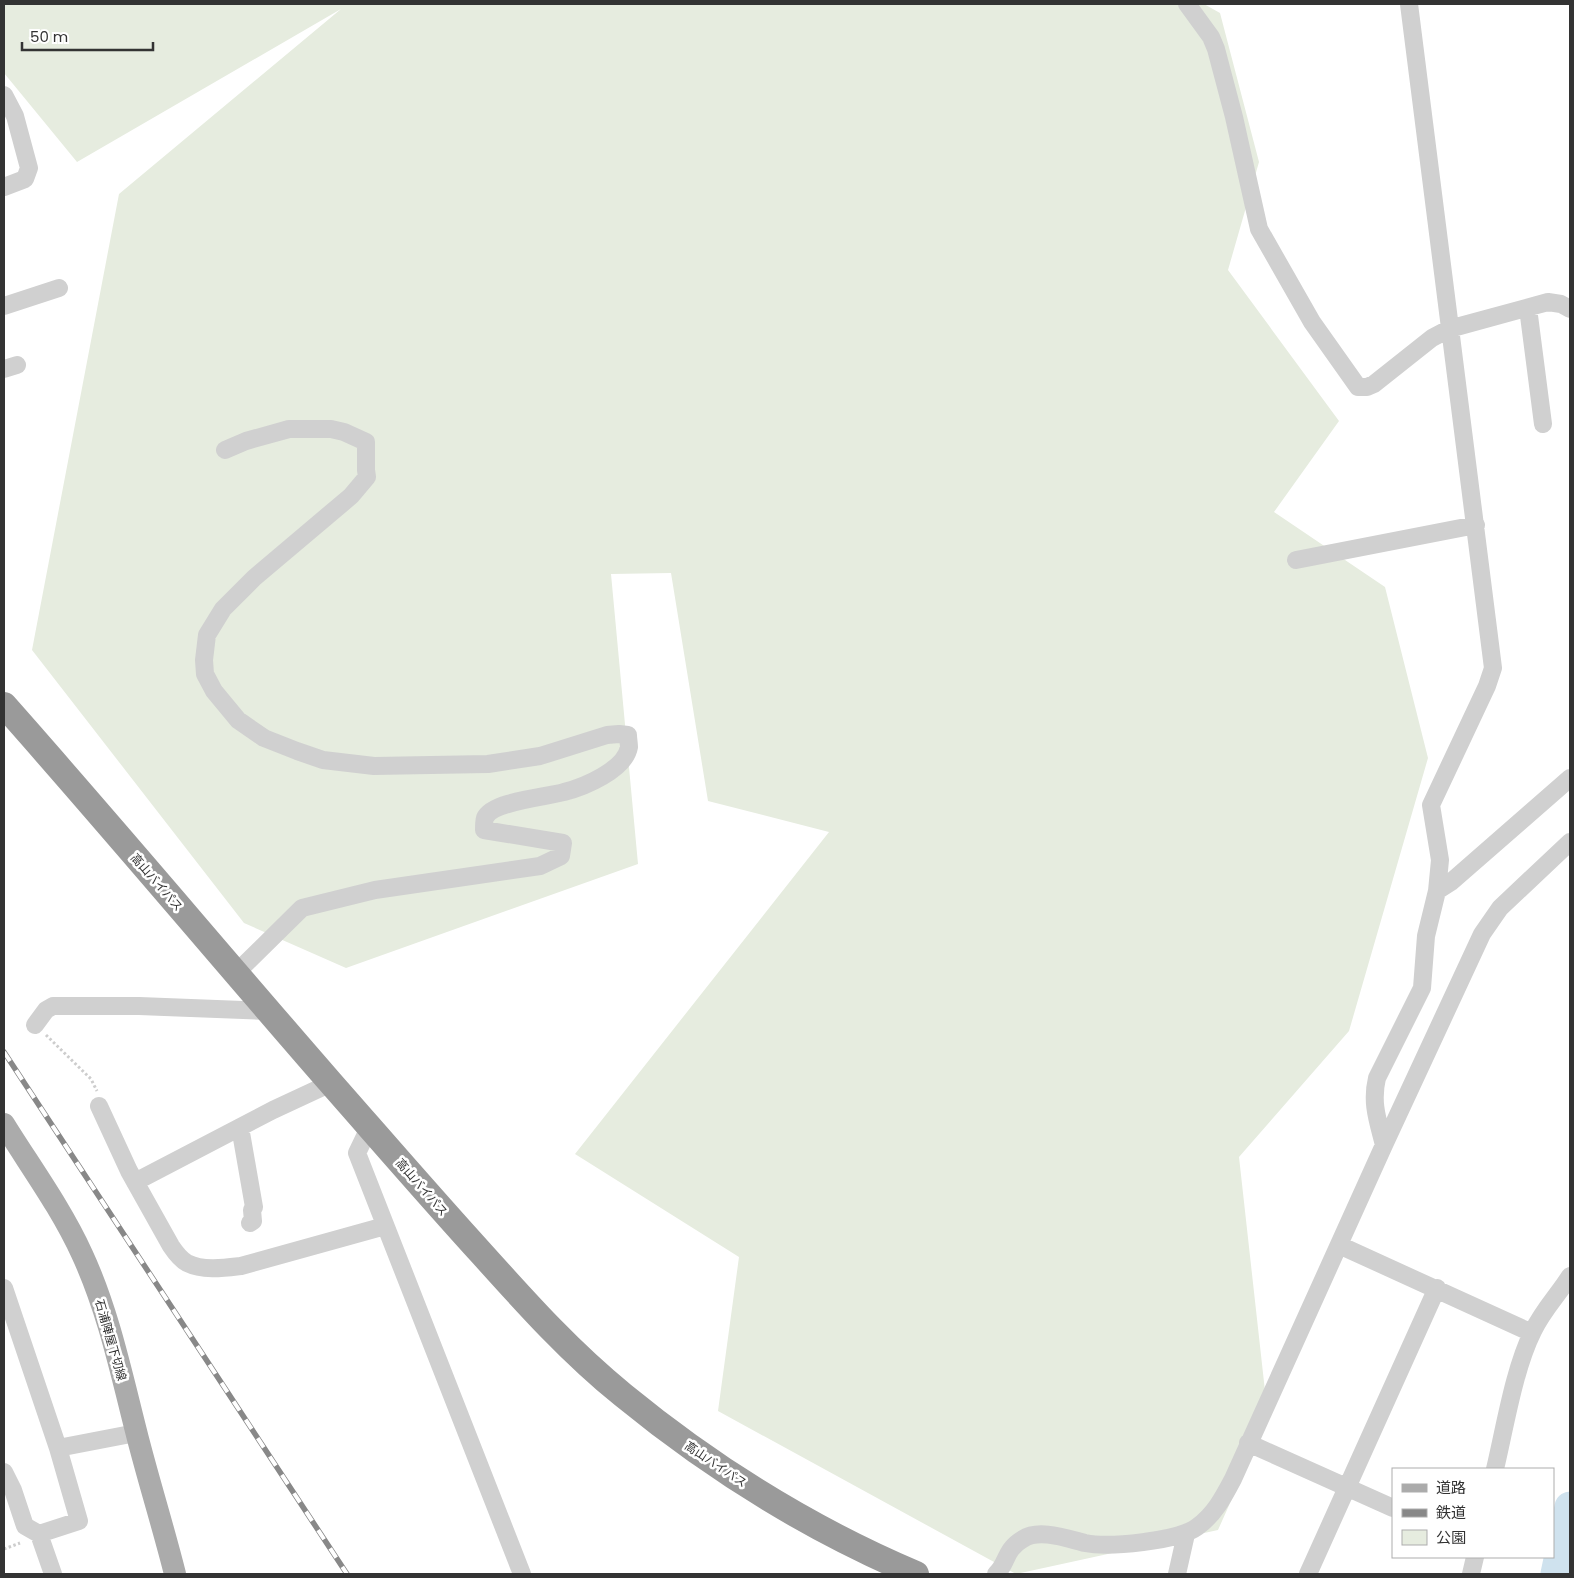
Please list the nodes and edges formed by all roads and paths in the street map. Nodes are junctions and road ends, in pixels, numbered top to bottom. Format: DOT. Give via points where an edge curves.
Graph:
graph roads {
  1 [pos="1187,4"];
  2 [pos="1409,4"];
  3 [pos="4,95"];
  4 [pos="4,187"];
  5 [pos="59,288"];
  6 [pos="4,306"];
  7 [pos="1528,308"];
  8 [pos="1570,309"];
  9 [pos="1449,329"];
  10 [pos="1543,424"];
  11 [pos="225,450"];
  12 [pos="1476,525"];
  13 [pos="1296,560"];
  14 [pos="4,705"];
  15 [pos="1570,778"];
  16 [pos="1570,842"];
  17 [pos="1437,891"];
  18 [pos="236,973"];
  19 [pos="267,1011"];
  20 [pos="35,1025"];
  21 [pos="331,1083"];
  22 [pos="99,1106"];
  23 [pos="4,1124"];
  24 [pos="240,1127"];
  25 [pos="369,1128"];
  26 [pos="1384,1145"];
  27 [pos="136,1182"];
  28 [pos="250,1223"];
  29 [pos="385,1226"];
  30 [pos="1339,1245"];
  31 [pos="1570,1276"];
  32 [pos="4,1288"];
  33 [pos="1437,1288"];
  34 [pos="1532,1333"];
  35 [pos="136,1433"];
  36 [pos="1248,1443"];
  37 [pos="58,1448"];
  38 [pos="1496,1468"];
  39 [pos="4,1472"];
  40 [pos="1348,1488"];
  41 [pos="1392,1508"];
  42 [pos="39,1534"];
  43 [pos="1186,1534"];
  44 [pos="1475,1558"];
  45 [pos="53,1574"];
  46 [pos="175,1574"];
  47 [pos="522,1574"];
  48 [pos="916,1574"];
  49 [pos="996,1574"];
  50 [pos="1177,1574"];
  51 [pos="1308,1574"];
  52 [pos="1471,1574"];
  1 -- 9 [label="street" via="1211,37 1216,50 1259,229 1312,322 1354,383 1358,387 1374,384 1432,338"];
  2 -- 9 [label="street"];
  3 -- 4 [label="street" via="15,116 29,168 24,179"];
  5 -- 6 [label="street"];
  7 -- 8 [label="street" via="1555,302"];
  7 -- 9 [label="street"];
  7 -- 10 [label="street"];
  9 -- 12 [label="street"];
  11 -- 18 [label="street" via="246,440 289,429 331,429 366,442 367,476 351,496 254,578 223,609 207,635 205,674 214,691 238,720 264,738 323,760 374,766 488,764 540,756 619,734 628,736 629,748 619,764 601,778 565,792 519,800 491,810 485,818 484,830 563,844 561,856 540,866 376,890 302,908"];
  12 -- 13 [label="street"];
  12 -- 17 [label="street" via="1493,668 1431,804 1440,860"];
  14 -- 18 [label="highway, 高山バイパス"];
  15 -- 17 [label="street"];
  16 -- 26 [label="street" via="1500,908 1482,934"];
  17 -- 26 [label="street" via="1426,936 1422,988 1377,1078 1374,1092"];
  18 -- 19 [label="highway, 高山バイパス"];
  19 -- 20 [label="street" via="54,1006 46,1010"];
  19 -- 21 [label="highway, 高山バイパス"];
  20 -- 22 [label="path" via="91,1079 101,1100"];
  21 -- 24 [label="street"];
  21 -- 25 [label="highway, 高山バイパス"];
  22 -- 27 [label="street"];
  23 -- 35 [label="main road, 石浦陣屋下切線" via="82,1253 116,1348"];
  24 -- 27 [label="street"];
  24 -- 28 [label="street" via="254,1207"];
  25 -- 29 [label="street" via="357,1154"];
  25 -- 48 [label="highway, 高山バイパス" via="540,1318 621,1394 682,1442 800,1518 854,1547"];
  26 -- 30 [label="street"];
  27 -- 29 [label="street" via="171,1246 186,1262 195,1265 241,1266"];
  29 -- 47 [label="street"];
  30 -- 33 [label="street"];
  30 -- 36 [label="street"];
  31 -- 34 [label="street"];
  32 -- 37 [label="street"];
  33 -- 34 [label="street"];
  33 -- 40 [label="street"];
  34 -- 38 [label="street" via="1514,1390"];
  35 -- 37 [label="street"];
  35 -- 46 [label="main road, 石浦陣屋下切線"];
  36 -- 40 [label="street"];
  36 -- 43 [label="street" via="1217,1509"];
  37 -- 42 [label="street" via="79,1521"];
  39 -- 42 [label="street" via="26,1526"];
  40 -- 41 [label="street"];
  40 -- 51 [label="street"];
  42 -- 45 [label="street"];
  43 -- 49 [label="street" via="1124,1545 1089,1543 1048,1534 1024,1537 1010,1549"];
  43 -- 50 [label="street"];
  44 -- 52 [label="street"];
}
